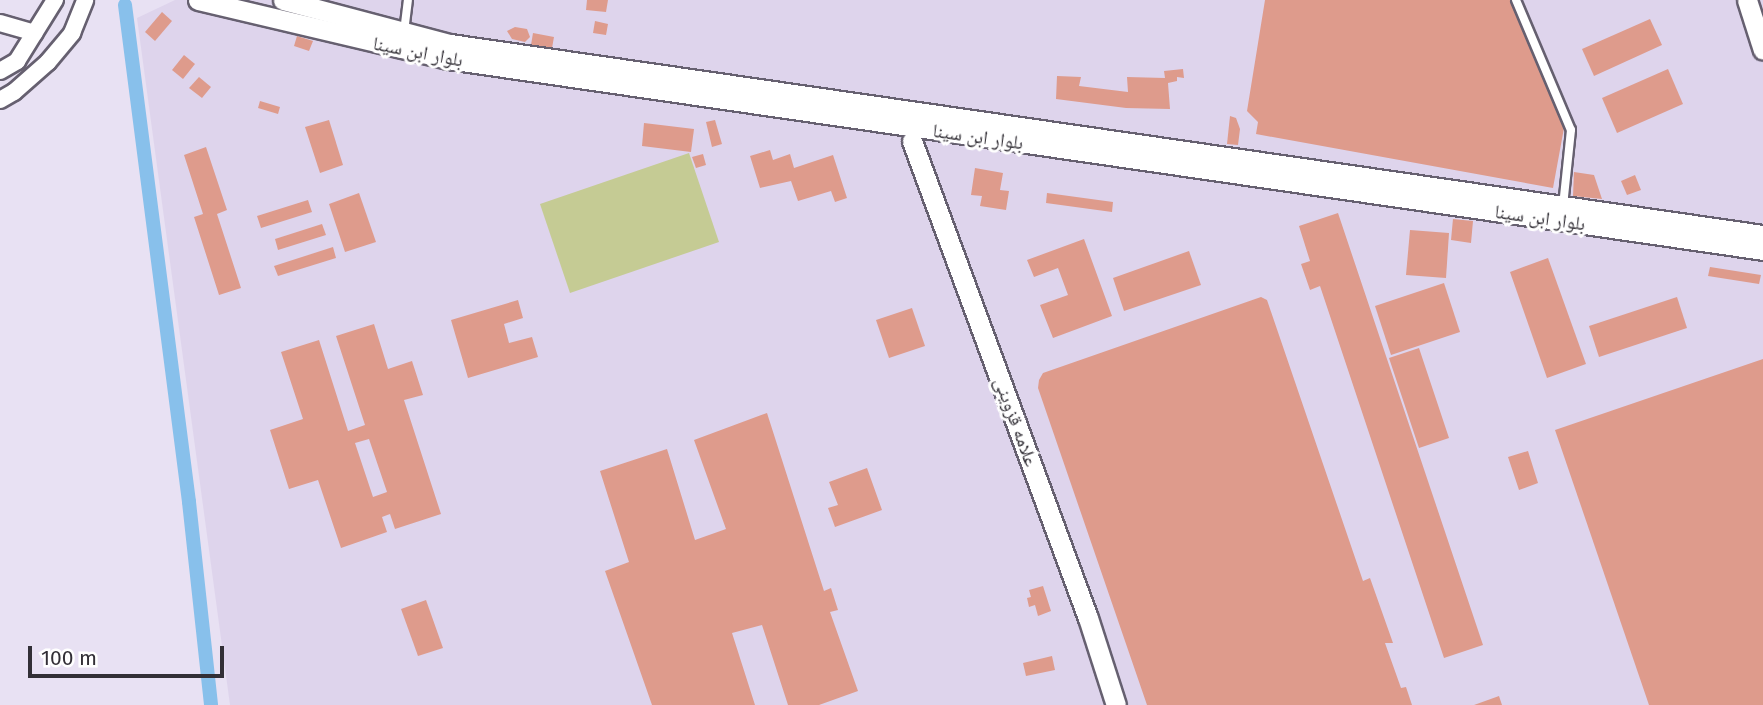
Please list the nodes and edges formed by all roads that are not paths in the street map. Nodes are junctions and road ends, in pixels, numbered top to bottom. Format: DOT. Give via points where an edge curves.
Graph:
graph roads {
  1 [pos="55,0"];
  2 [pos="85,0"];
  3 [pos="198,0"];
  4 [pos="283,0"];
  5 [pos="408,0"];
  6 [pos="1516,0"];
  7 [pos="1746,0"];
  8 [pos="0,23"];
  9 [pos="35,33"];
  10 [pos="404,33"];
  11 [pos="1763,50"];
  12 [pos="0,71"];
  13 [pos="2,95"];
  14 [pos="912,141"];
  15 [pos="1563,206"];
  16 [pos="1763,235"];
  17 [pos="1763,250"];
  18 [pos="1116,705"];
  1 -- 9 [label="street"];
  2 -- 13 [label="street" via="72,33 48,62"];
  3 -- 17 [label="street, بلوار ابن سینا" via="448,59"];
  4 -- 10 [label="street, بلوار ابن سینا"];
  5 -- 10 [label="lane"];
  6 -- 15 [label="lane" via="1571,130"];
  7 -- 11 [label="street"];
  8 -- 9 [label="street"];
  9 -- 12 [label="street" via="17,61"];
  10 -- 15 [label="street, بلوار ابن سینا" via="450,44"];
  14 -- 18 [label="street, علامه قزوینی"];
  15 -- 16 [label="street, بلوار ابن سینا"];
}
